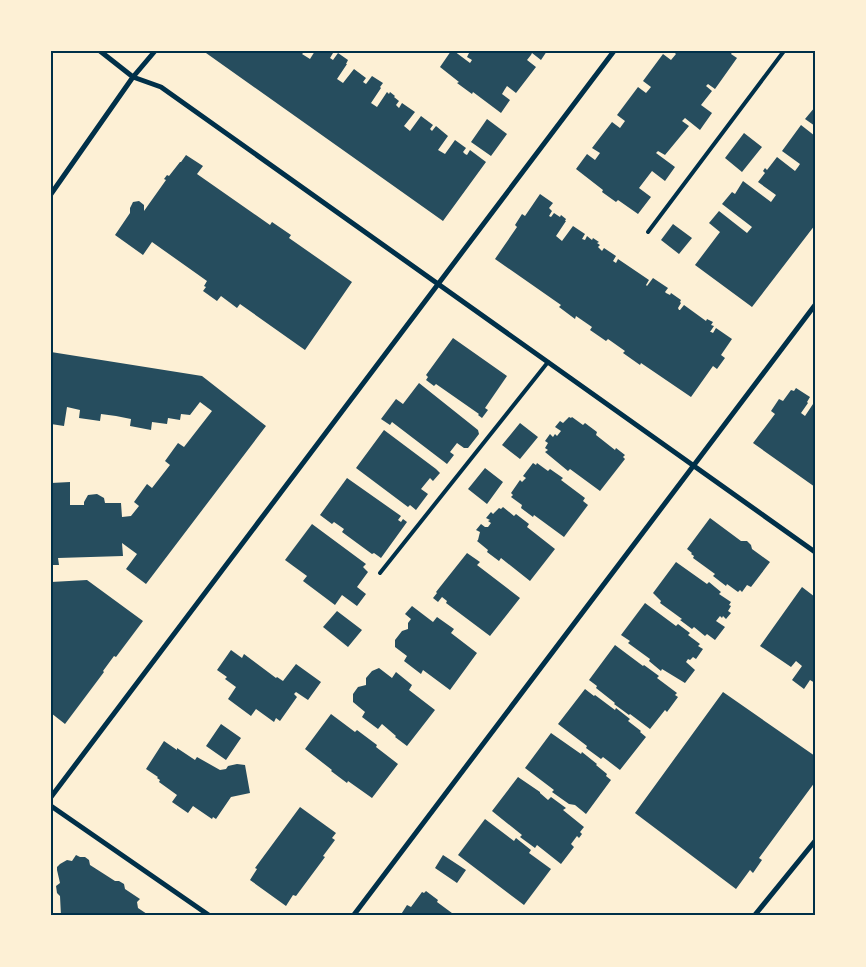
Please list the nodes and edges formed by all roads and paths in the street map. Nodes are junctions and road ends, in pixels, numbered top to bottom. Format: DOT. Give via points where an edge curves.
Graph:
graph roads {
  1 [pos="100,51"];
  2 [pos="154,51"];
  3 [pos="614,51"];
  4 [pos="784,51"];
  5 [pos="133,76"];
  6 [pos="51,194"];
  7 [pos="648,232"];
  8 [pos="438,284"];
  9 [pos="815,305"];
  10 [pos="548,362"];
  11 [pos="694,465"];
  12 [pos="815,552"];
  13 [pos="380,573"];
  14 [pos="51,796"];
  15 [pos="51,806"];
  16 [pos="815,842"];
  17 [pos="210,916"];
  18 [pos="353,916"];
  19 [pos="754,916"];
  1 -- 5 [label="street"];
  2 -- 5 [label="street"];
  3 -- 8 [label="street"];
  4 -- 7 [label="lane"];
  5 -- 6 [label="street"];
  5 -- 8 [label="street" via="161,87"];
  8 -- 10 [label="street"];
  8 -- 14 [label="street"];
  9 -- 11 [label="street"];
  10 -- 11 [label="street"];
  10 -- 13 [label="lane"];
  11 -- 12 [label="street"];
  11 -- 18 [label="street"];
  15 -- 17 [label="street"];
  16 -- 19 [label="street"];
}
